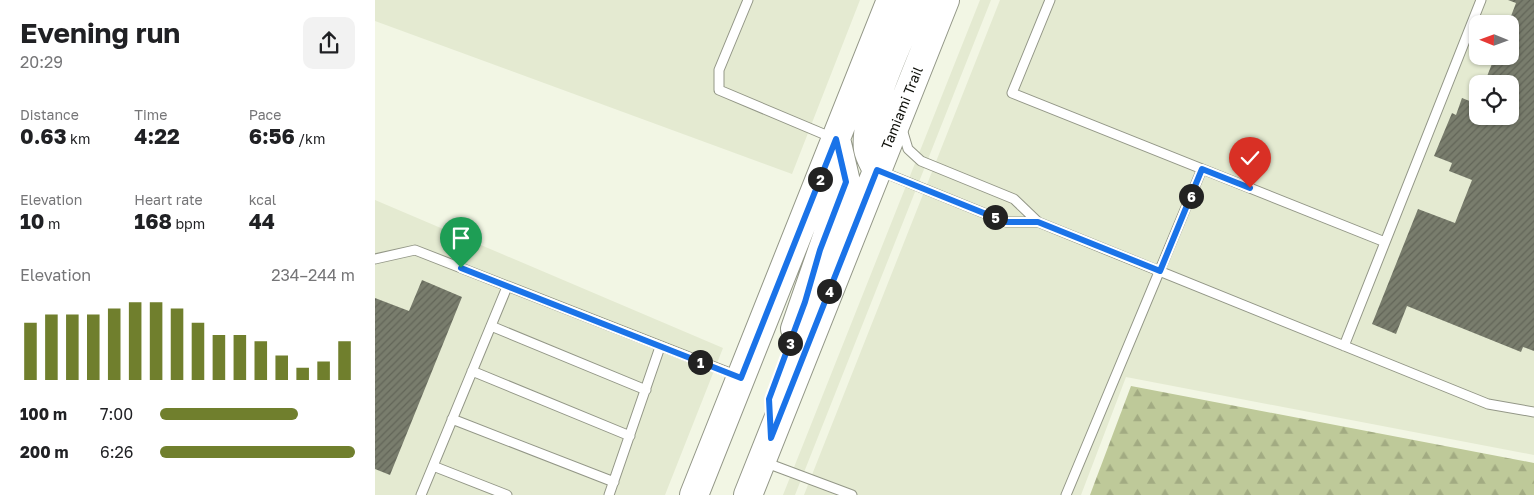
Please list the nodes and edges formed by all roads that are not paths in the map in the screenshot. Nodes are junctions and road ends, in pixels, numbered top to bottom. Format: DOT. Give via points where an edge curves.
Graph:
graph roads {
  1 [pos="748,0"];
  2 [pos="891,0"];
  3 [pos="916,0"];
  4 [pos="945,0"];
  5 [pos="1050,0"];
  6 [pos="1481,0"];
  7 [pos="899,115"];
  8 [pos="836,139"];
  9 [pos="1202,169"];
  10 [pos="877,170"];
  11 [pos="1038,222"];
  12 [pos="1385,242"];
  13 [pos="375,259"];
  14 [pos="1160,271"];
  15 [pos="507,286"];
  16 [pos="491,326"];
  17 [pos="1344,346"];
  18 [pos="660,347"];
  19 [pos="472,371"];
  20 [pos="741,378"];
  21 [pos="646,390"];
  22 [pos="1534,412"];
  23 [pos="452,419"];
  24 [pos="630,436"];
  25 [pos="766,450"];
  26 [pos="433,466"];
  27 [pos="614,482"];
  28 [pos="848,494"];
  29 [pos="421,495"];
  30 [pos="507,495"];
  31 [pos="609,495"];
  32 [pos="694,495"];
  33 [pos="748,495"];
  34 [pos="1066,495"];
  1 -- 8 [label="lane" via="719,70 719,90"];
  2 -- 8 [label="main road"];
  3 -- 10 [label="main road" via="875,104 868,131 868,151"];
  4 -- 7 [label="main road, Tamiami Trail"];
  5 -- 9 [label="lane" via="1012,93"];
  6 -- 12 [label="lane"];
  7 -- 10 [label="main road, Tamiami Trail"];
  7 -- 11 [label="lane" via="908,149 921,161 1014,199"];
  8 -- 20 [label="main road"];
  8 -- 25 [label="main road" via="846,182 769,399"];
  9 -- 12 [label="lane"];
  9 -- 14 [label="lane"];
  10 -- 11 [label="lane" via="1006,222"];
  10 -- 25 [label="main road, Tamiami Trail"];
  11 -- 14 [label="lane"];
  12 -- 17 [label="lane"];
  13 -- 15 [label="lane" via="415,250"];
  14 -- 17 [label="lane"];
  14 -- 34 [label="lane"];
  15 -- 16 [label="lane"];
  15 -- 18 [label="lane"];
  16 -- 19 [label="lane"];
  16 -- 21 [label="lane"];
  17 -- 22 [label="lane" via="1487,404"];
  18 -- 20 [label="lane"];
  18 -- 21 [label="lane"];
  19 -- 23 [label="lane"];
  19 -- 24 [label="lane"];
  20 -- 32 [label="main road"];
  21 -- 24 [label="lane"];
  23 -- 26 [label="lane"];
  23 -- 27 [label="lane"];
  24 -- 27 [label="lane"];
  25 -- 28 [label="lane"];
  25 -- 33 [label="main road, Tamiami Trail"];
  26 -- 29 [label="lane"];
  26 -- 30 [label="lane"];
  27 -- 31 [label="lane"];
}
